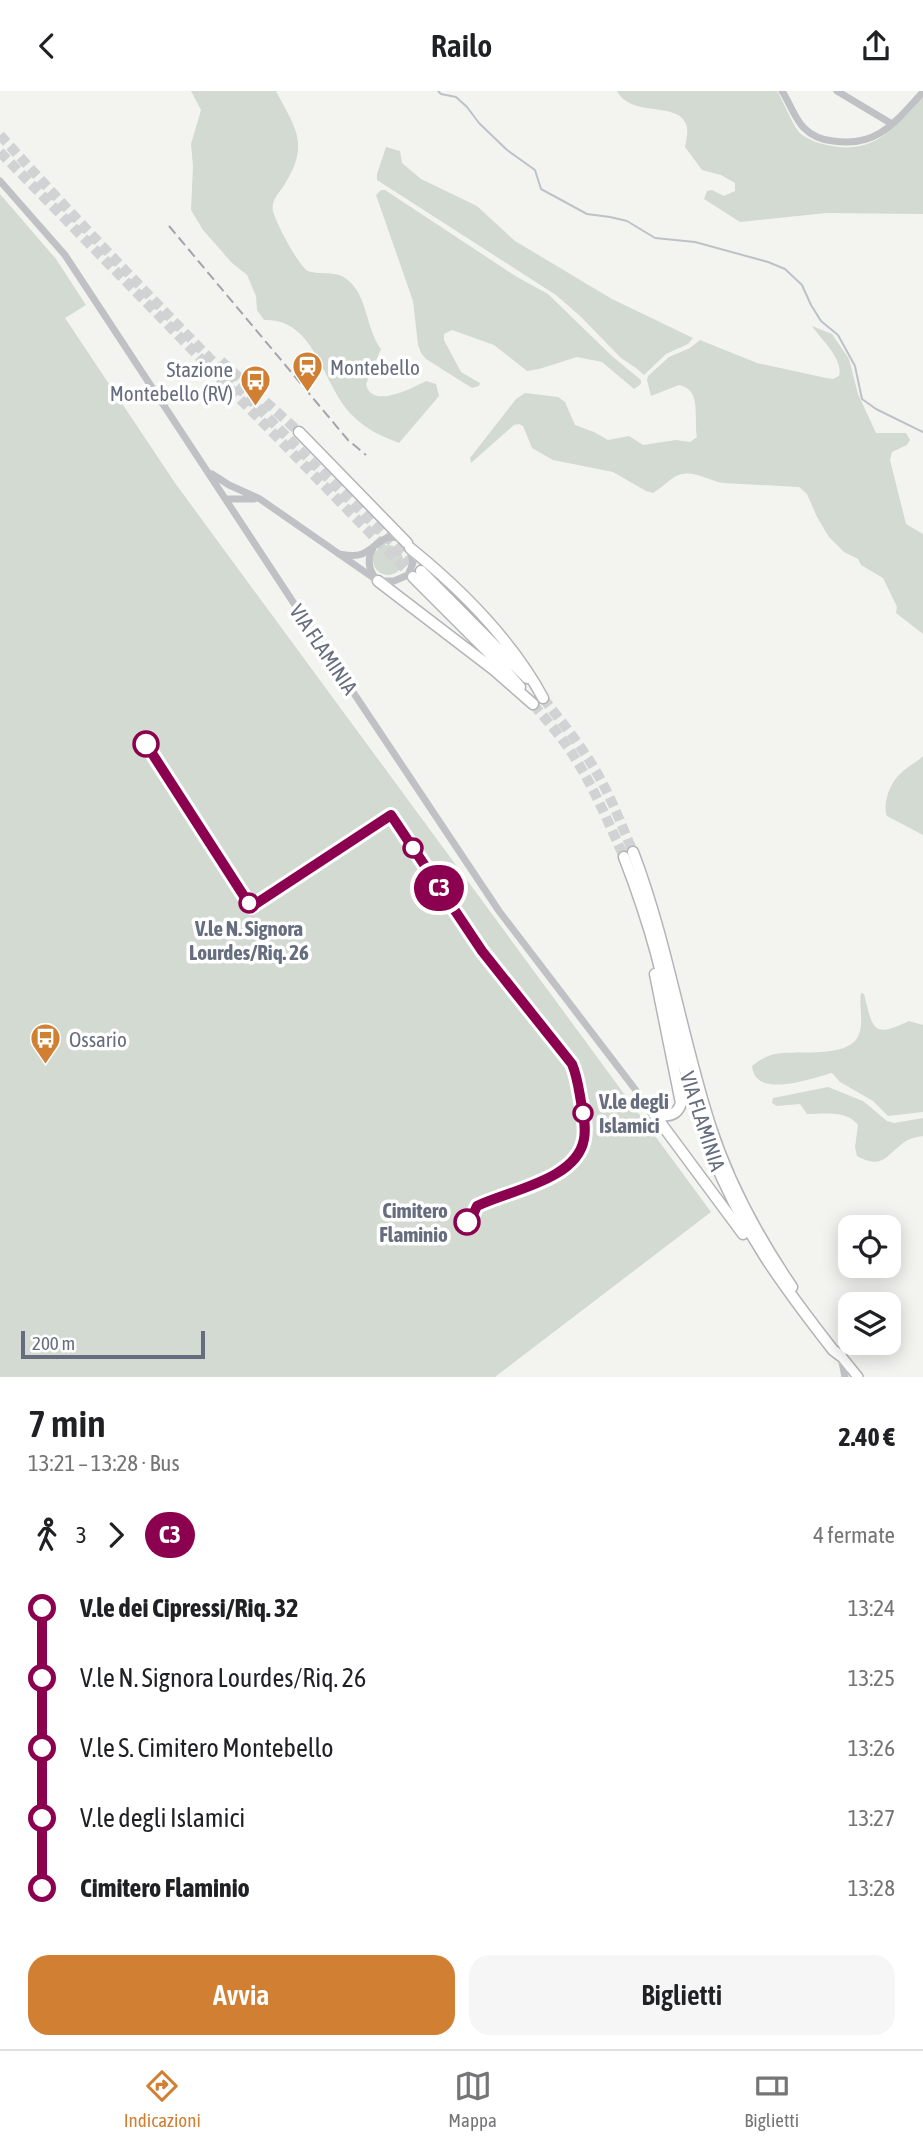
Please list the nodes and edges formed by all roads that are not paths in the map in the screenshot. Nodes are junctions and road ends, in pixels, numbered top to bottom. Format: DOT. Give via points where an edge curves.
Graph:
graph roads {
  1 [pos="782,91"];
  2 [pos="837,91"];
  3 [pos="923,92"];
  4 [pos="892,124"];
  5 [pos="0,181"];
  6 [pos="299,432"];
  7 [pos="207,471"];
  8 [pos="244,494"];
  9 [pos="225,497"];
  10 [pos="244,526"];
  11 [pos="375,544"];
  12 [pos="408,545"];
  13 [pos="339,554"];
  14 [pos="379,581"];
  15 [pos="655,949"];
  16 [pos="654,1114"];
  17 [pos="765,1259"];
  18 [pos="841,1356"];
  19 [pos="845,1377"];
  20 [pos="858,1377"];
  1 -- 4 [label="street" via="804,128 826,140 865,141"];
  2 -- 4 [label="street"];
  3 -- 4 [label="street"];
  5 -- 7 [label="street, VIA FLAMINIA" via="65,255"];
  6 -- 12 [label="highway"];
  7 -- 8 [label="street"];
  7 -- 9 [label="street, VIA FLAMINIA"];
  8 -- 9 [label="street"];
  8 -- 10 [label="street"];
  8 -- 13 [label="street" via="260,499"];
  9 -- 10 [label="street, VIA FLAMINIA"];
  10 -- 16 [label="street, VIA FLAMINIA" via="499,911"];
  11 -- 12 [label="street" via="398,537"];
  11 -- 13 [label="street" via="358,555"];
  11 -- 14 [label="street" via="369,563"];
  12 -- 14 [label="street" via="413,563 408,575 394,582"];
  12 -- 14 [label="highway" via="502,635 542,698 514,664 417,574 533,704"];
  13 -- 14 [label="street"];
  15 -- 16 [label="highway" via="654,970 681,1103 674,1114"];
  15 -- 17 [label="highway, VIA FLAMINIA" via="711,1151 731,1199"];
  15 -- 18 [label="highway, VIA FLAMINIA" via="629,855 649,896 710,1126 735,1190 776,1264"];
  16 -- 17 [label="highway"];
  17 -- 18 [label="highway, VIA FLAMINIA"];
  18 -- 19 [label="street"];
  18 -- 20 [label="main road, VIA FLAMINIA"];
}
